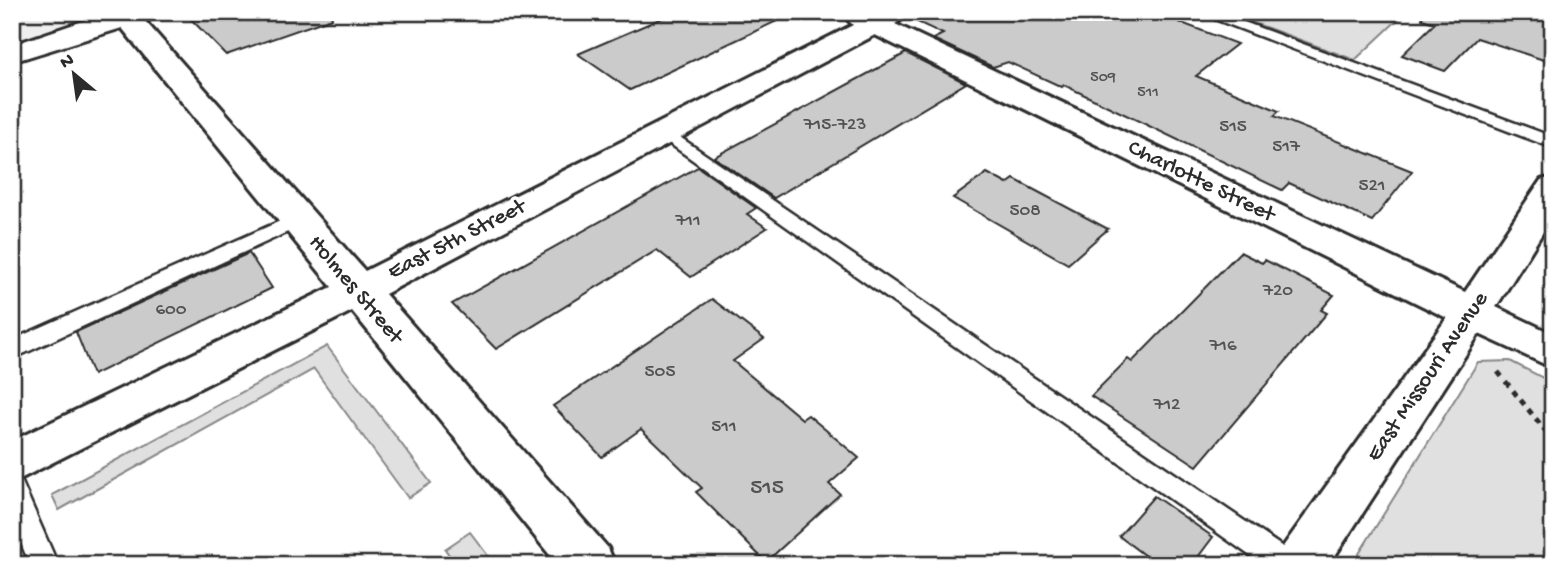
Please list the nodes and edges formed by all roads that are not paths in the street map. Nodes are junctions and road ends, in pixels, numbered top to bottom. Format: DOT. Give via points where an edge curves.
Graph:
graph roads {
  1 [pos="1203,12"];
  2 [pos="132,14"];
  3 [pos="874,16"];
  4 [pos="12,54"];
  5 [pos="665,132"];
  6 [pos="1553,143"];
  7 [pos="1553,188"];
  8 [pos="296,220"];
  9 [pos="358,291"];
  10 [pos="1472,313"];
  11 [pos="12,350"];
  12 [pos="1553,352"];
  13 [pos="12,463"];
  14 [pos="12,488"];
  15 [pos="44,565"];
  16 [pos="590,565"];
  17 [pos="1286,565"];
  18 [pos="1300,565"];
  1 -- 6 [label="lane"];
  2 -- 4 [label="street"];
  2 -- 8 [label="street, Holmes Street"];
  3 -- 5 [label="street, East 5th Street"];
  3 -- 10 [label="street, Charlotte Street"];
  5 -- 9 [label="street, East 5th Street"];
  5 -- 17 [label="lane"];
  7 -- 10 [label="street, East Missouri Avenue"];
  8 -- 9 [label="street, Holmes Street"];
  8 -- 11 [label="lane"];
  9 -- 13 [label="street, East 5th Street"];
  9 -- 16 [label="street, Holmes Street"];
  10 -- 12 [label="street, Charlotte Street"];
  10 -- 18 [label="street, East Missouri Avenue"];
  14 -- 15 [label="lane"];
}
